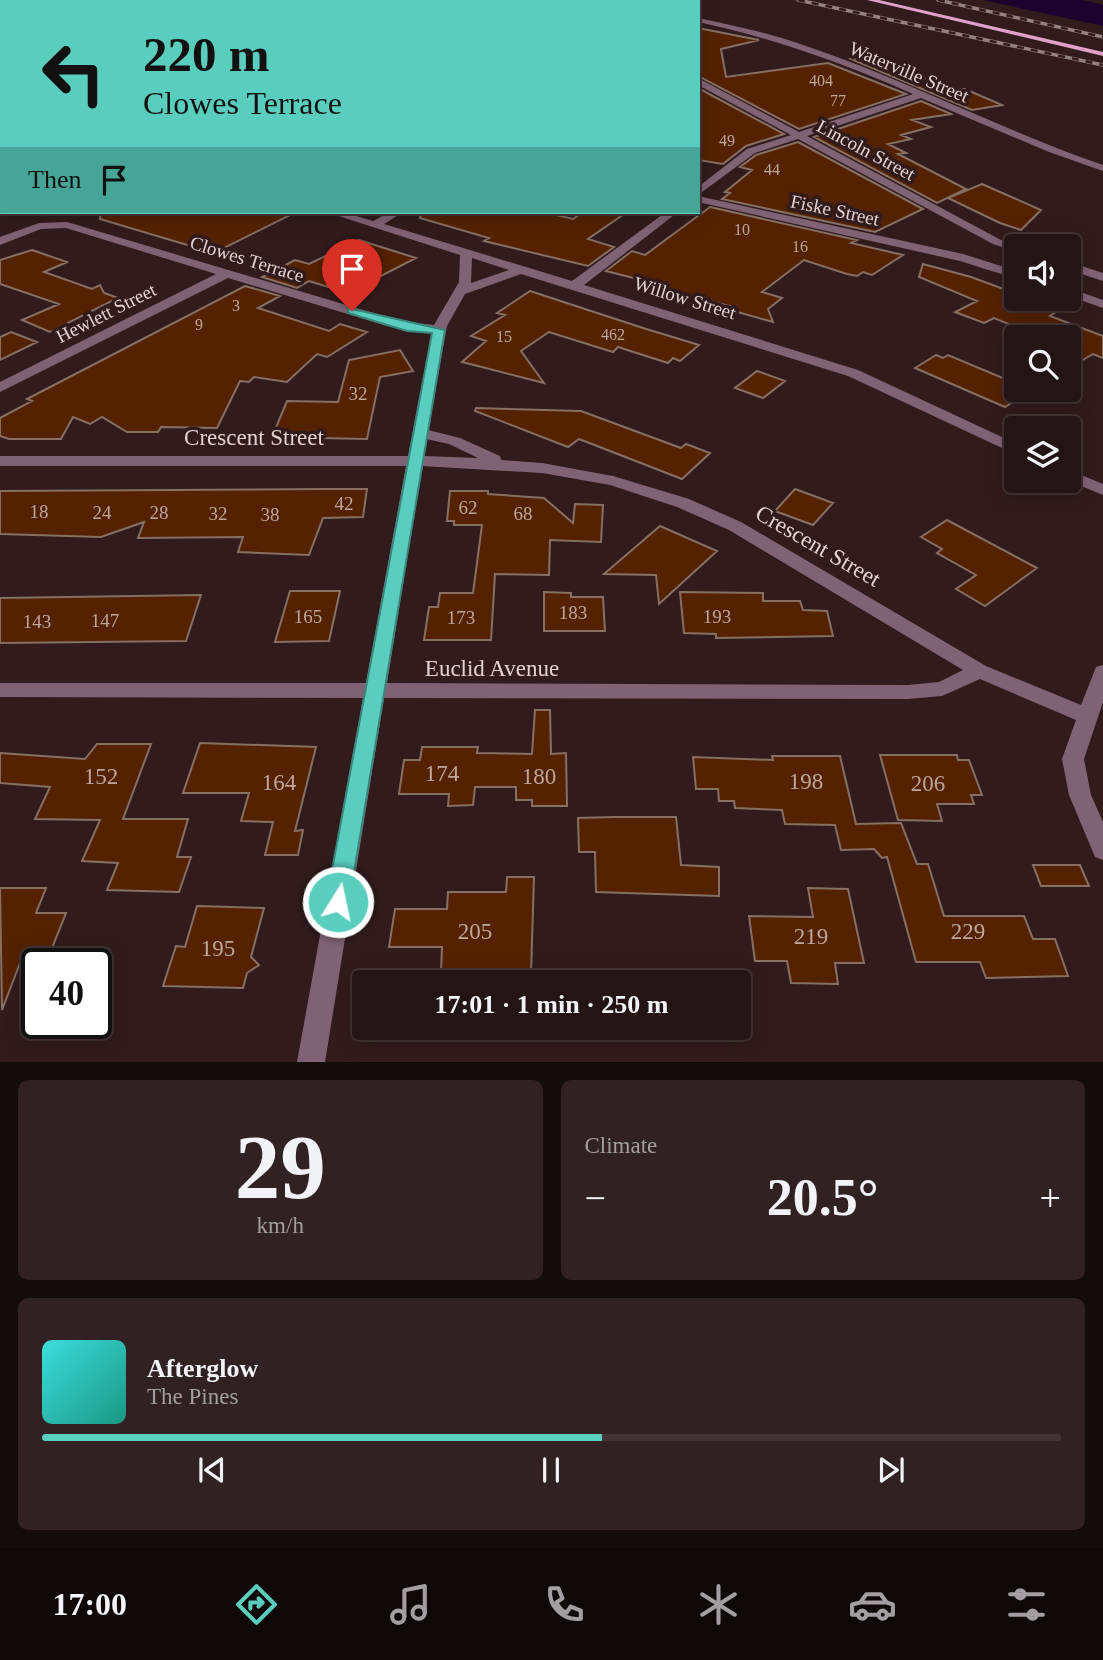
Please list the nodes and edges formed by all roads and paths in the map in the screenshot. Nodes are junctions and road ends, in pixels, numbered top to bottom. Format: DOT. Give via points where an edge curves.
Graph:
graph roads {
  1 [pos="870,0"];
  2 [pos="700,20"];
  3 [pos="1103,54"];
  4 [pos="700,82"];
  5 [pos="713,89"];
  6 [pos="700,91"];
  7 [pos="920,95"];
  8 [pos="798,135"];
  9 [pos="1103,168"];
  10 [pos="700,190"];
  11 [pos="700,199"];
  12 [pos="338,214"];
  13 [pos="394,214"];
  14 [pos="670,214"];
  15 [pos="374,225"];
  16 [pos="0,241"];
  17 [pos="997,242"];
  18 [pos="1004,244"];
  19 [pos="466,253"];
  20 [pos="962,258"];
  21 [pos="520,270"];
  22 [pos="1081,270"];
  23 [pos="1004,271"];
  24 [pos="228,273"];
  25 [pos="1103,278"];
  26 [pos="574,286"];
  27 [pos="461,291"];
  28 [pos="1081,296"];
  29 [pos="1102,302"];
  30 [pos="439,330"];
  31 [pos="0,388"];
  32 [pos="420,433"];
  33 [pos="1004,444"];
  34 [pos="0,461"];
  35 [pos="415,461"];
  36 [pos="507,464"];
  37 [pos="1081,481"];
  38 [pos="1103,491"];
  39 [pos="979,671"];
  40 [pos="1103,672"];
  41 [pos="0,690"];
  42 [pos="375,692"];
  43 [pos="1088,716"];
  44 [pos="1103,850"];
  45 [pos="311,1062"];
  1 -- 3 [label="main road"];
  2 -- 7 [label="street, Waterville Street" via="788,40"];
  4 -- 5 [label="street, Lincoln Street"];
  5 -- 6 [label="street"];
  5 -- 8 [label="street, Lincoln Street"];
  7 -- 8 [label="street"];
  7 -- 9 [label="street, Waterville Street" via="1023,140"];
  8 -- 10 [label="street" via="751,151"];
  8 -- 17 [label="street, Lincoln Street"];
  11 -- 20 [label="street, Fiske Street"];
  12 -- 15 [label="street, Willow Street"];
  13 -- 15 [label="street"];
  14 -- 26 [label="street"];
  15 -- 19 [label="street, Willow Street"];
  16 -- 24 [label="street, Clowes Terrace" via="44,225 73,227"];
  17 -- 18 [label="street, Lincoln Street"];
  17 -- 20 [label="street"];
  19 -- 21 [label="street, Willow Street"];
  19 -- 27 [label="street"];
  20 -- 23 [label="street, Fiske Street"];
  21 -- 26 [label="street, Willow Street"];
  21 -- 27 [label="street"];
  22 -- 25 [label="street"];
  24 -- 30 [label="street, Clowes Terrace" via="399,325"];
  24 -- 31 [label="street, Hewlett Street"];
  26 -- 33 [label="street, Willow Street" via="853,373"];
  27 -- 30 [label="street"];
  28 -- 29 [label="street"];
  30 -- 32 [label="street"];
  32 -- 35 [label="street"];
  32 -- 36 [label="street, Crescent Street" via="454,441"];
  34 -- 35 [label="street, Crescent Street"];
  35 -- 36 [label="street, Crescent Street"];
  35 -- 42 [label="street"];
  36 -- 39 [label="street, Crescent Street" via="613,481 701,510 772,545"];
  37 -- 38 [label="street"];
  39 -- 42 [label="street, Euclid Avenue" via="942,689 908,692"];
  39 -- 43 [label="street, Crescent Street"];
  40 -- 43 [label="street"];
  41 -- 42 [label="street, Euclid Avenue"];
  42 -- 45 [label="street"];
  43 -- 44 [label="street" via="1076,743 1074,771"];
}
